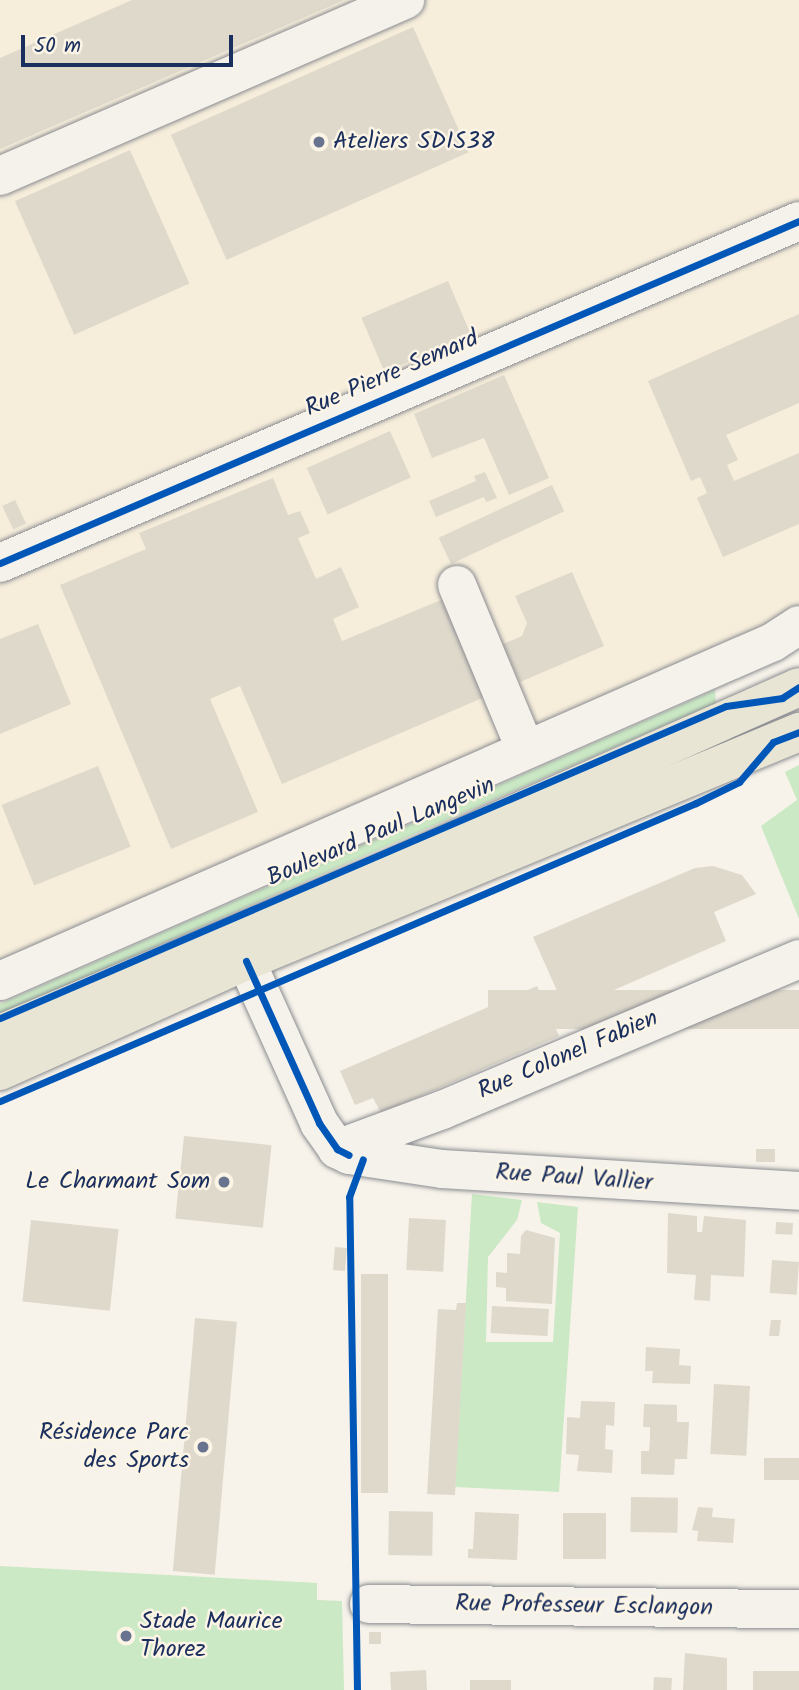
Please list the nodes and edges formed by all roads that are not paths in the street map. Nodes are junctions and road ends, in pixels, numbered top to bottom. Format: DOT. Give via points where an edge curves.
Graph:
graph roads {
  1 [pos="405,0"];
  2 [pos="0,176"];
  3 [pos="799,221"];
  4 [pos="0,563"];
  5 [pos="457,585"];
  6 [pos="799,625"];
  7 [pos="799,687"];
  8 [pos="799,732"];
  9 [pos="519,734"];
  10 [pos="799,959"];
  11 [pos="246,961"];
  12 [pos="0,981"];
  13 [pos="0,1034"];
  14 [pos="0,1071"];
  15 [pos="343,1152"];
  16 [pos="799,1191"];
  17 [pos="369,1604"];
  18 [pos="799,1609"];
  1 -- 2 [label="street"];
  3 -- 4 [label="street, Rue Pierre Semard"];
  5 -- 9 [label="street"];
  6 -- 12 [label="street, Boulevard Paul Langevin" via="773,642"];
  7 -- 13 [label="main road" via="386,871"];
  8 -- 11 [label="main road"];
  10 -- 15 [label="street, Rue Colonel Fabien"];
  11 -- 14 [label="main road"];
  11 -- 15 [label="street" via="319,1123"];
  15 -- 16 [label="street, Rue Paul Vallier" via="442,1169"];
  17 -- 18 [label="street, Rue Professeur Esclangon"];
}
